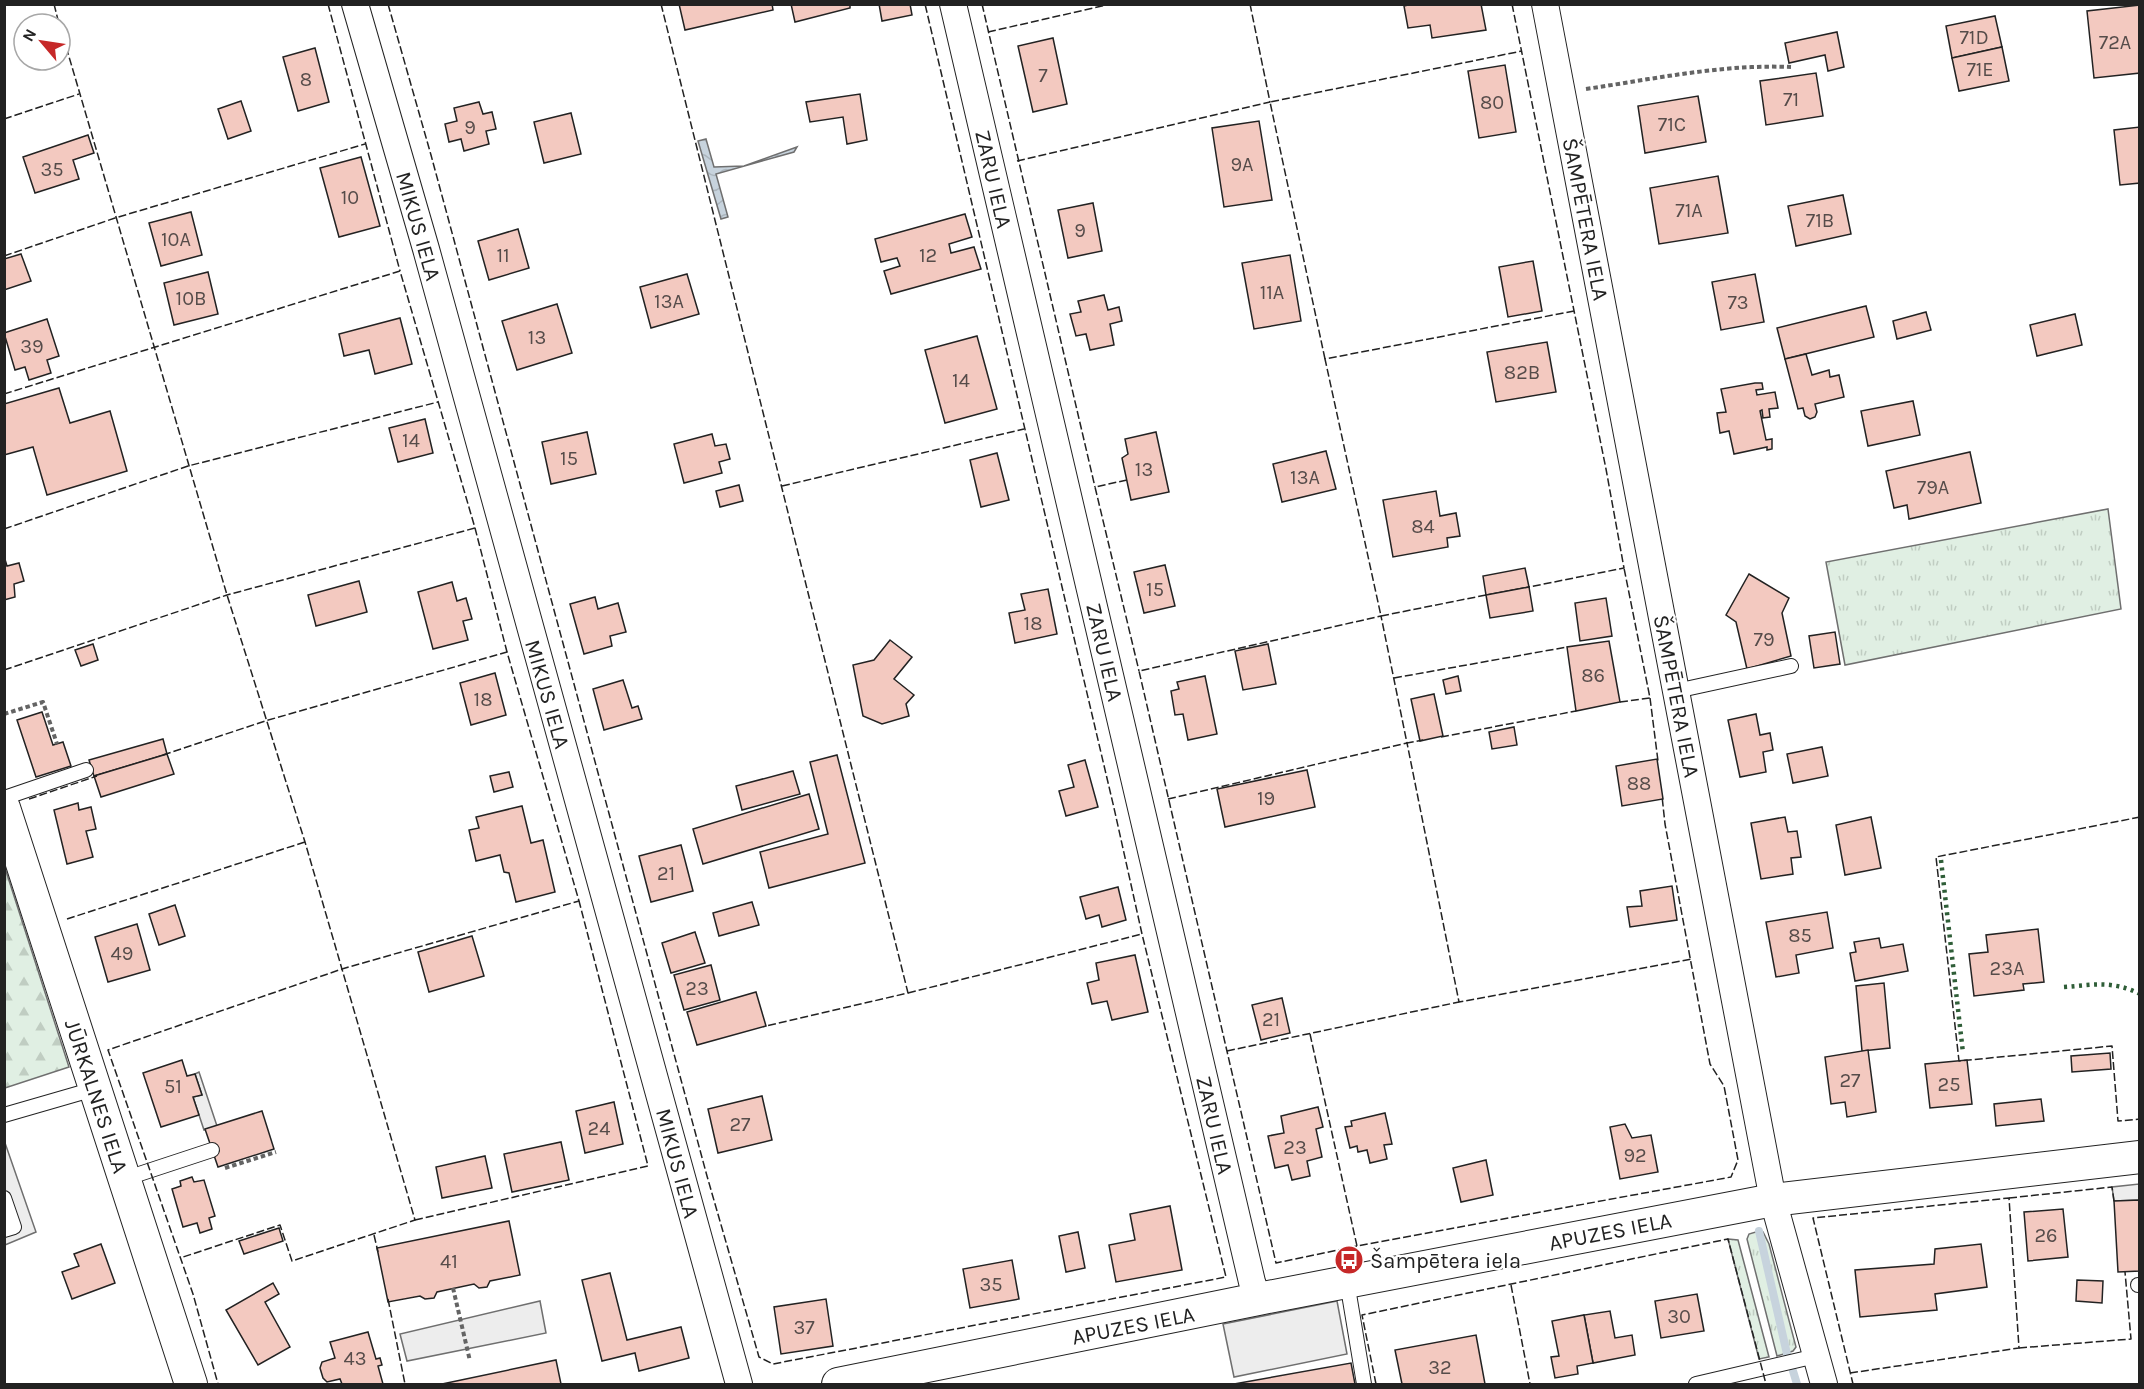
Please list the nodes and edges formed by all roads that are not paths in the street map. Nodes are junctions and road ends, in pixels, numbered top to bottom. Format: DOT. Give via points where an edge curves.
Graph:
graph roads {
  1 [pos="355,4"];
  2 [pos="953,4"];
  3 [pos="1545,4"];
  4 [pos="1791,666"];
  5 [pos="1676,691"];
  6 [pos="86,770"];
  7 [pos="4,798"];
  8 [pos="4,808"];
  9 [pos="94,1089"];
  10 [pos="4,1114"];
  11 [pos="212,1150"];
  12 [pos="2139,1158"];
  13 [pos="124,1179"];
  14 [pos="4,1198"];
  15 [pos="1773,1200"];
  16 [pos="4,1230"];
  17 [pos="1347,1282"];
  18 [pos="1258,1299"];
  19 [pos="1816,1356"];
  20 [pos="191,1384"];
  21 [pos="739,1384"];
  22 [pos="838,1384"];
  23 [pos="1364,1384"];
  24 [pos="1696,1384"];
  25 [pos="1824,1384"];
  1 -- 21 [label="street, MIKUS IELA"];
  2 -- 18 [label="street, ZARU IELA"];
  3 -- 5 [label="street, ŠAMPĒTERA IELA"];
  4 -- 5 [label="lane"];
  5 -- 15 [label="street, ŠAMPĒTERA IELA"];
  6 -- 7 [label="lane"];
  8 -- 9 [label="street, JŪRKALNES IELA"];
  9 -- 10 [label="lane"];
  9 -- 13 [label="street, JŪRKALNES IELA"];
  11 -- 13 [label="lane"];
  12 -- 15 [label="street, APUZES IELA"];
  13 -- 20 [label="street, JŪRKALNES IELA"];
  14 -- 16 [label="lane" via="14,1227"];
  15 -- 17 [label="street, APUZES IELA"];
  15 -- 19 [label="street, ŠAMPĒTERA IELA"];
  17 -- 18 [label="street, APUZES IELA"];
  17 -- 23 [label="lane"];
  18 -- 22 [label="street, APUZES IELA"];
  19 -- 24 [label="lane"];
  19 -- 25 [label="street, ŠAMPĒTERA IELA"];
}
